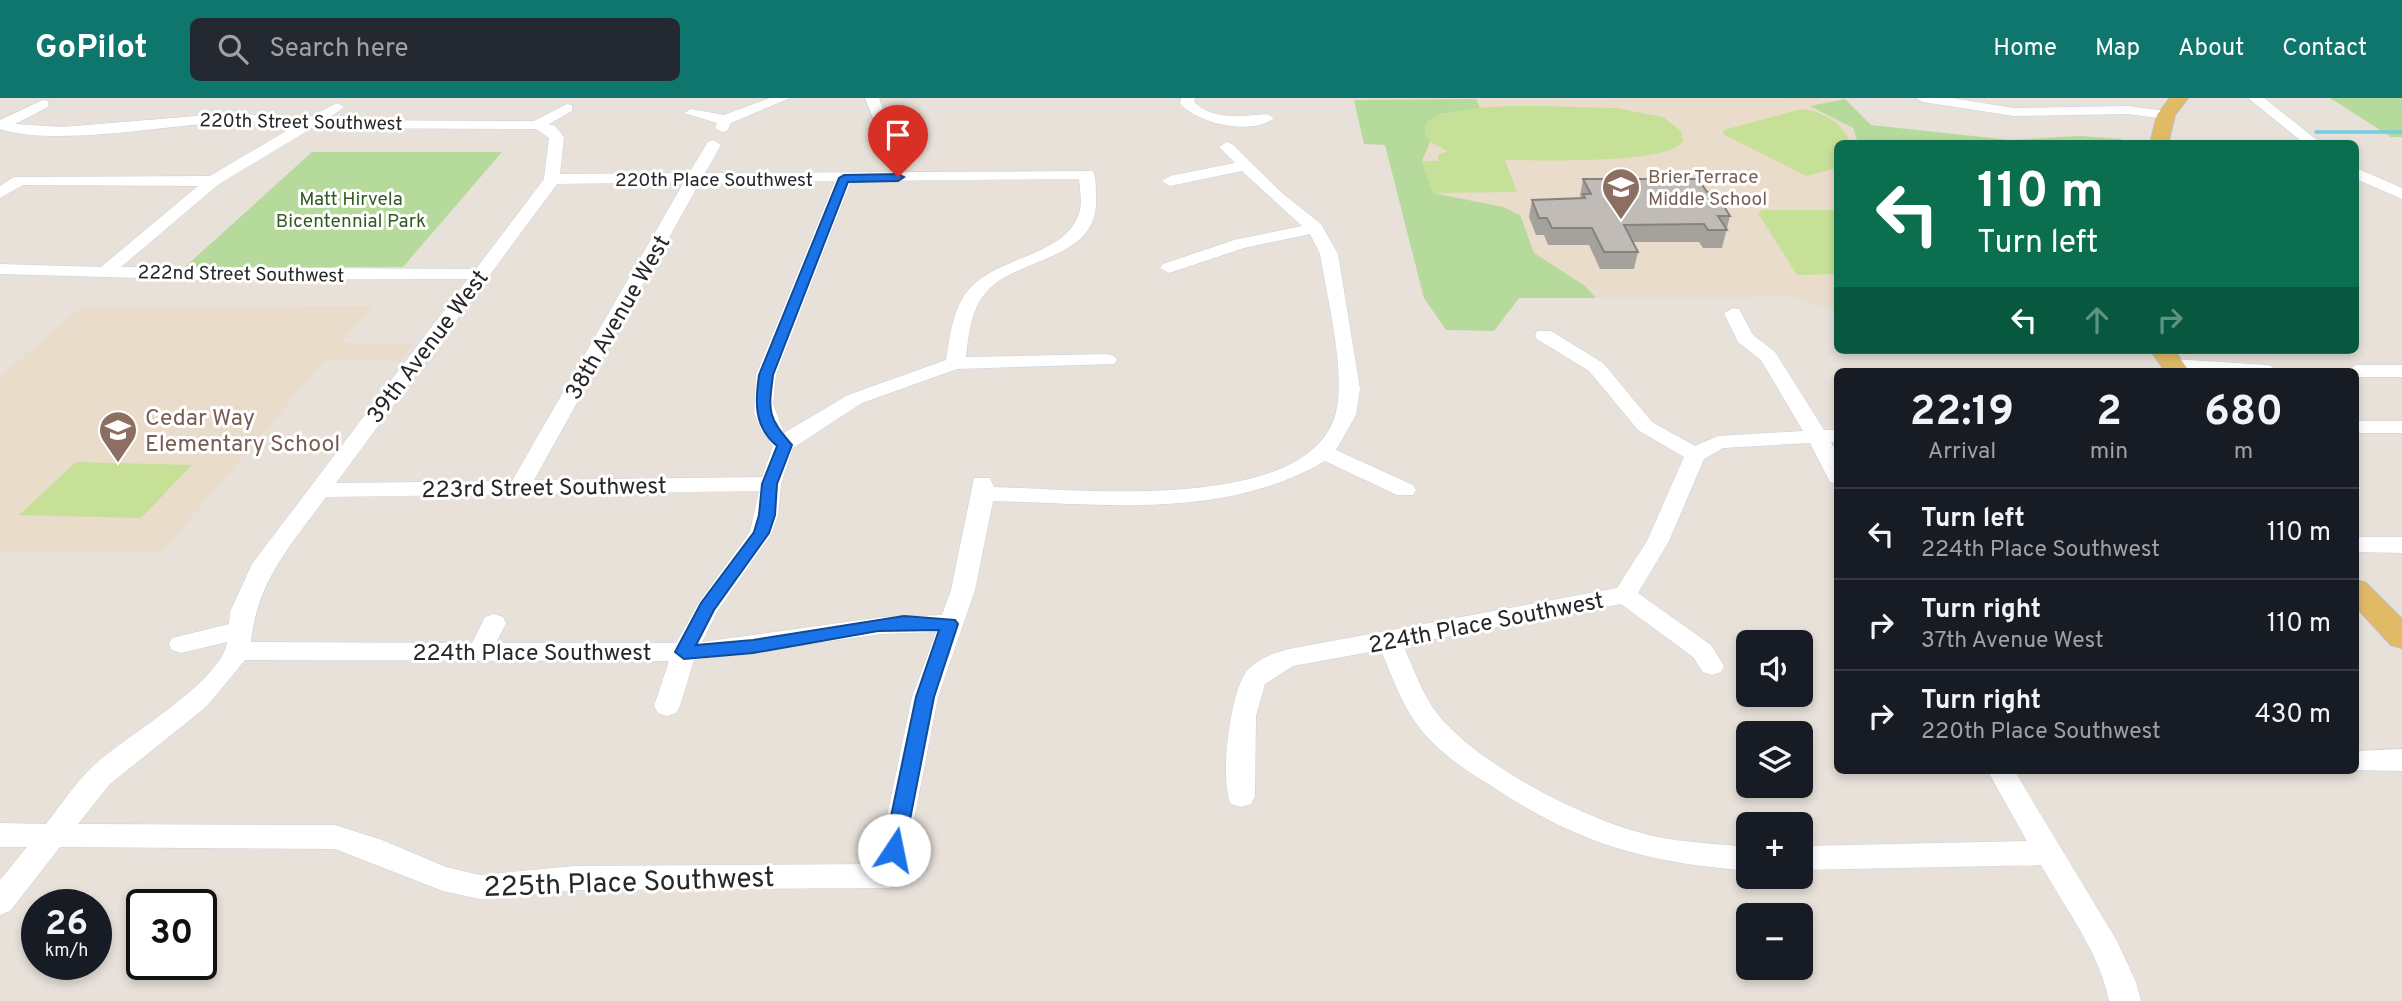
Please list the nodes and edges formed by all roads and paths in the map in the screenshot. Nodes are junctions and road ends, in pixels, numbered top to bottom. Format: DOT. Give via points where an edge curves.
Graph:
graph roads {
  1 [pos="783,98"];
  2 [pos="872,98"];
  3 [pos="1188,98"];
  4 [pos="1923,98"];
  5 [pos="1991,98"];
  6 [pos="2179,98"];
  7 [pos="2255,98"];
  8 [pos="43,104"];
  9 [pos="337,107"];
  10 [pos="459,108"];
  11 [pos="567,108"];
  12 [pos="151,109"];
  13 [pos="2004,111"];
  14 [pos="691,113"];
  15 [pos="878,115"];
  16 [pos="2166,115"];
  17 [pos="1267,118"];
  18 [pos="1,124"];
  19 [pos="137,124"];
  20 [pos="308,124"];
  21 [pos="442,124"];
  22 [pos="537,125"];
  23 [pos="2160,140"];
  24 [pos="2310,140"];
  25 [pos="713,145"];
  26 [pos="1227,147"];
  27 [pos="1244,166"];
  28 [pos="2359,174"];
  29 [pos="844,178"];
  30 [pos="552,179"];
  31 [pos="697,179"];
  32 [pos="213,181"];
  33 [pos="1170,181"];
  34 [pos="0,193"];
  35 [pos="2402,194"];
  36 [pos="1315,228"];
  37 [pos="1169,268"];
  38 [pos="0,269"];
  39 [pos="107,270"];
  40 [pos="482,274"];
  41 [pos="1733,313"];
  42 [pos="1544,335"];
  43 [pos="1107,360"];
  44 [pos="2170,362"];
  45 [pos="955,363"];
  46 [pos="2236,368"];
  47 [pos="2359,371"];
  48 [pos="2402,371"];
  49 [pos="2359,427"];
  50 [pos="2402,427"];
  51 [pos="1827,436"];
  52 [pos="785,445"];
  53 [pos="1324,453"];
  54 [pos="1695,455"];
  55 [pos="1834,462"];
  56 [pos="770,484"];
  57 [pos="519,488"];
  58 [pos="319,490"];
  59 [pos="1405,490"];
  60 [pos="2359,545"];
  61 [pos="2402,545"];
  62 [pos="2359,593"];
  63 [pos="1625,595"];
  64 [pos="494,623"];
  65 [pos="949,624"];
  66 [pos="2402,637"];
  67 [pos="239,640"];
  68 [pos="1389,641"];
  69 [pos="181,645"];
  70 [pos="479,652"];
  71 [pos="684,652"];
  72 [pos="1712,666"];
  73 [pos="667,706"];
  74 [pos="2402,760"];
  75 [pos="2359,761"];
  76 [pos="2002,774"];
  77 [pos="1241,796"];
  78 [pos="0,835"];
  79 [pos="50,836"];
  80 [pos="2048,853"];
  81 [pos="1736,858"];
  82 [pos="1813,858"];
  83 [pos="0,902"];
  84 [pos="2125,1001"];
  1 -- 14 [label="street" via="723,124"];
  2 -- 15 [label="street"];
  3 -- 17 [label="street" via="1186,103 1193,112 1217,120"];
  4 -- 13 [label="street"];
  5 -- 13 [label="street"];
  6 -- 16 [label="main road"];
  7 -- 24 [label="street"];
  8 -- 18 [label="street"];
  9 -- 20 [label="street"];
  10 -- 21 [label="street"];
  11 -- 22 [label="street"];
  12 -- 19 [label="street"];
  13 -- 16 [label="street" via="2128,110"];
  16 -- 23 [label="main road"];
  18 -- 19 [label="street, 220th Street Southwest" via="15,130 42,131"];
  19 -- 20 [label="street, 220th Street Southwest" via="233,117"];
  20 -- 21 [label="street, 220th Street Southwest"];
  20 -- 32 [label="street"];
  21 -- 22 [label="street, 220th Street Southwest"];
  22 -- 30 [label="street" via="558,137"];
  25 -- 31 [label="street, 38th Avenue West"];
  26 -- 27 [label="street"];
  27 -- 33 [label="street"];
  27 -- 36 [label="street"];
  28 -- 35 [label="street"];
  29 -- 31 [label="street, 220th Place Southwest"];
  29 -- 45 [label="street, 220th Place Southwest" via="1087,174 1087,216 1076,233 1054,249 984,282 964,312"];
  29 -- 52 [label="street" via="762,390 771,433"];
  30 -- 31 [label="street, 220th Place Southwest"];
  30 -- 40 [label="street, 39th Avenue West"];
  31 -- 57 [label="street, 38th Avenue West"];
  32 -- 34 [label="street" via="20,180"];
  32 -- 39 [label="street"];
  36 -- 37 [label="street" via="1240,244"];
  36 -- 53 [label="street" via="1329,254 1350,389 1346,415"];
  38 -- 39 [label="street, 222nd Street Southwest"];
  39 -- 40 [label="street, 222nd Street Southwest" via="210,275"];
  40 -- 58 [label="street, 39th Avenue West"];
  41 -- 51 [label="street" via="1745,338 1768,356"];
  42 -- 54 [label="street" via="1596,367 1645,426"];
  43 -- 45 [label="street"];
  44 -- 46 [label="street"];
  45 -- 52 [label="street" via="855,399"];
  47 -- 48 [label="street"];
  49 -- 50 [label="street"];
  51 -- 54 [label="street" via="1718,442"];
  51 -- 55 [label="street"];
  52 -- 56 [label="street"];
  53 -- 59 [label="street"];
  53 -- 65 [label="street" via="1258,485 1202,494 1072,495 983,488 963,590"];
  54 -- 63 [label="street, 224th Place Southwest" via="1658,541"];
  56 -- 57 [label="street, 223rd Street Southwest"];
  56 -- 71 [label="street" via="761,533 707,608"];
  57 -- 58 [label="street, 223rd Street Southwest"];
  58 -- 67 [label="street, 39th Avenue West" via="260,570 242,612"];
  60 -- 61 [label="street"];
  62 -- 66 [label="main road"];
  63 -- 68 [label="street, 224th Place Southwest"];
  63 -- 72 [label="street" via="1702,651"];
  64 -- 70 [label="street"];
  65 -- 71 [label="street, 224th Place Southwest" via="904,622"];
  65 -- 79 [label="street, 225th Place Southwest" via="925,697 889,876 571,878 506,888 480,887 452,882 361,842 335,837"];
  67 -- 69 [label="street, 224th Place Southwest"];
  67 -- 70 [label="street, 224th Place Southwest"];
  67 -- 79 [label="street, 39th Avenue West" via="220,676 197,700 100,776"];
  68 -- 77 [label="street, 224th Place Southwest" via="1289,658 1255,678 1246,696"];
  68 -- 81 [label="street" via="1431,724 1476,763 1545,807 1601,833 1663,850"];
  70 -- 71 [label="street, 224th Place Southwest"];
  71 -- 73 [label="street"];
  74 -- 75 [label="street"];
  76 -- 80 [label="street"];
  78 -- 79 [label="street, 225th Place Southwest"];
  79 -- 83 [label="street, 39th Avenue West"];
  80 -- 82 [label="street"];
  80 -- 84 [label="street" via="2106,951"];
}
